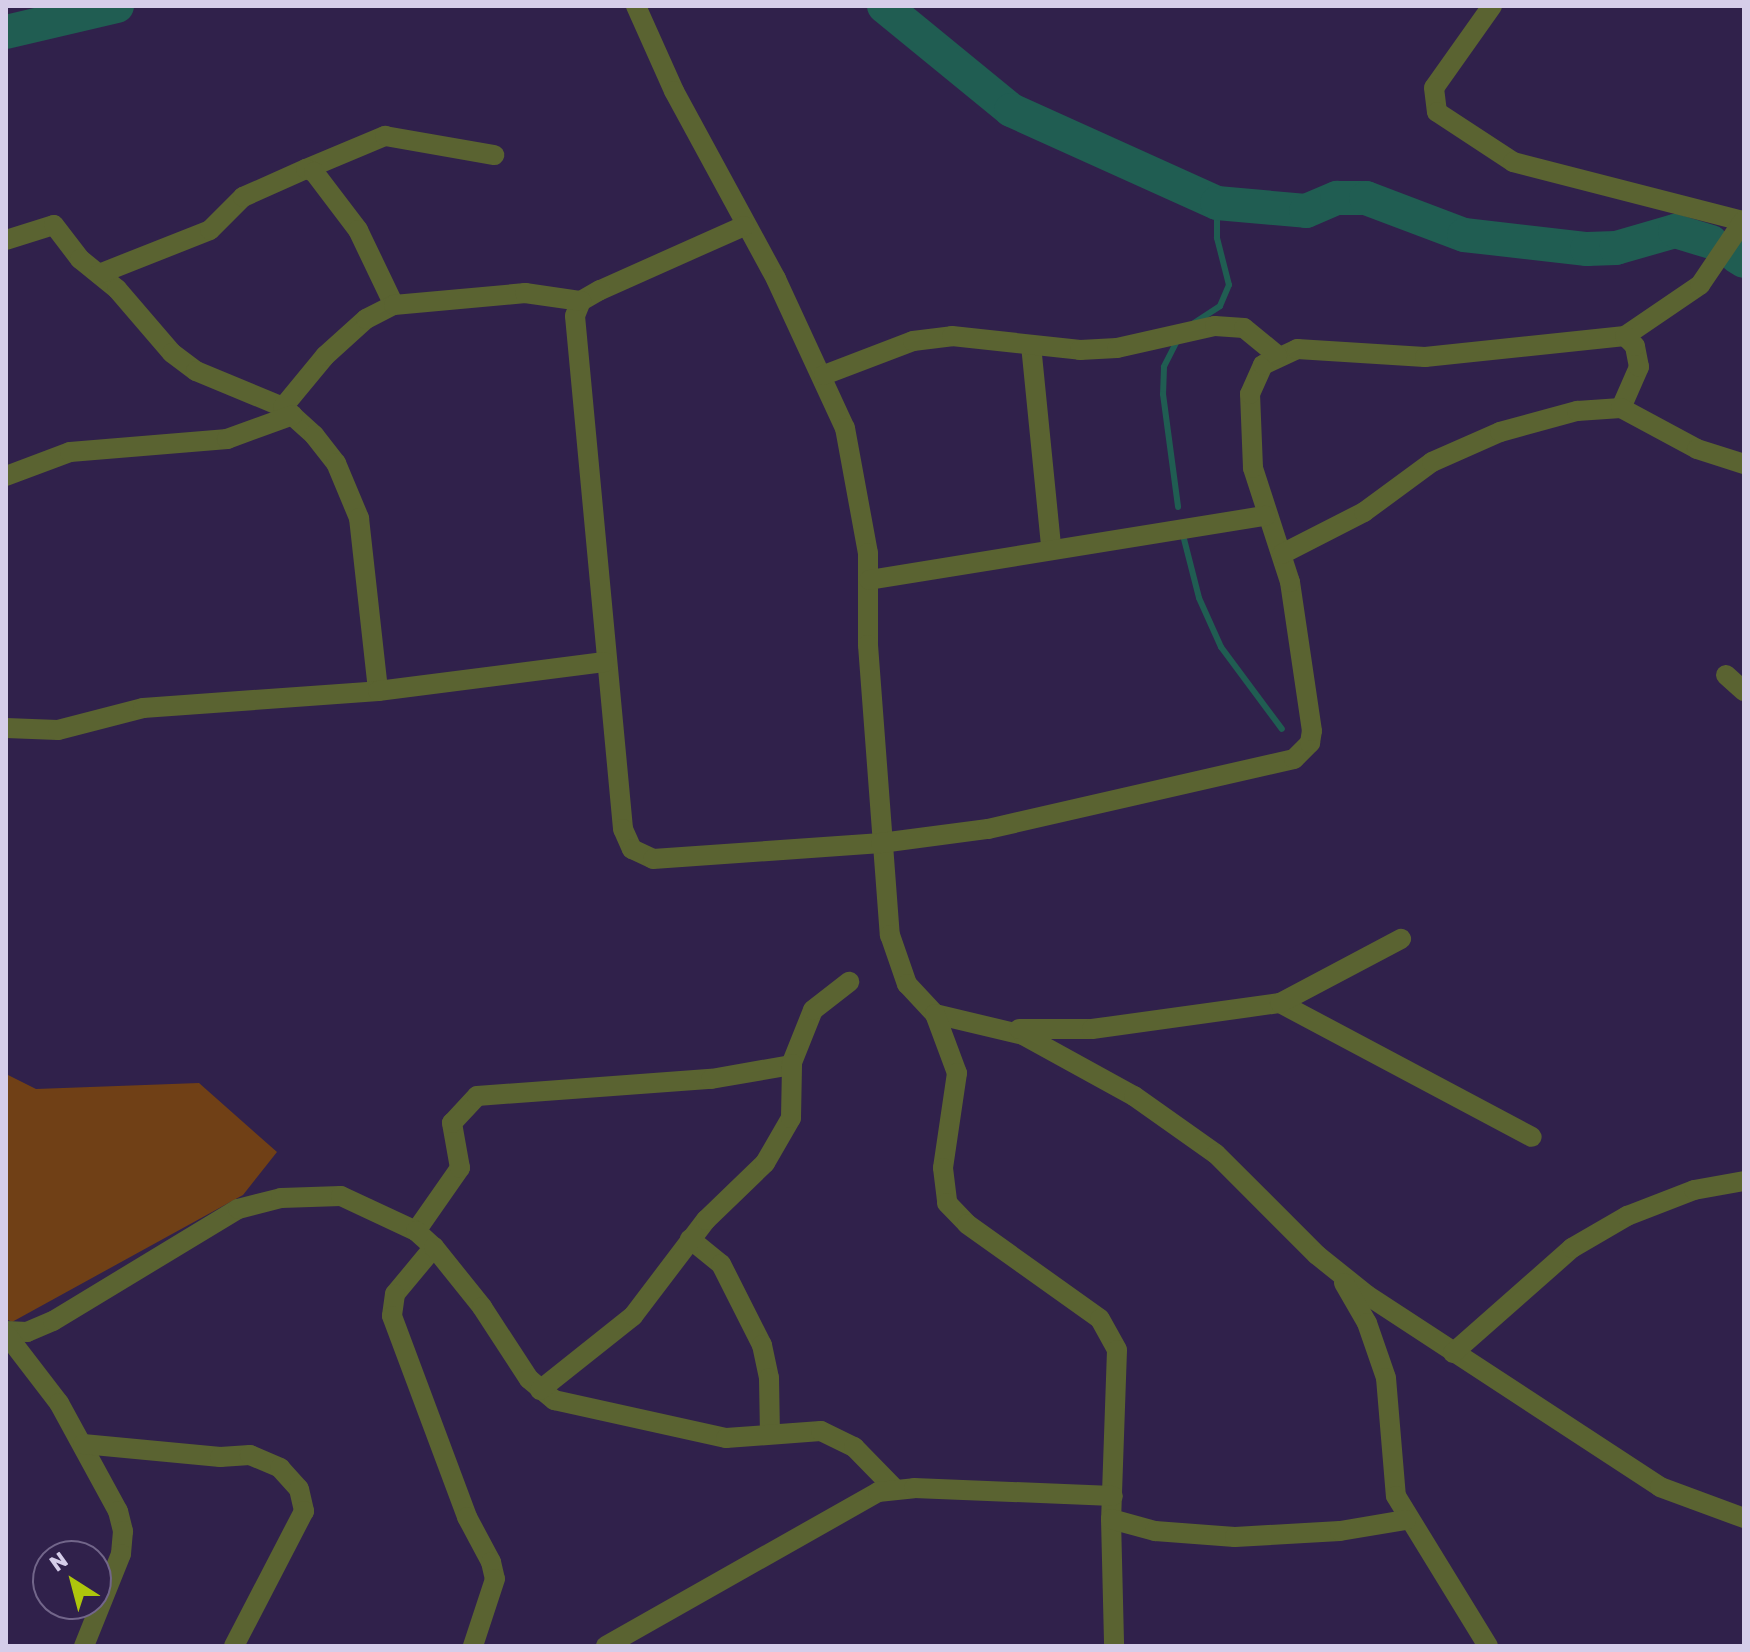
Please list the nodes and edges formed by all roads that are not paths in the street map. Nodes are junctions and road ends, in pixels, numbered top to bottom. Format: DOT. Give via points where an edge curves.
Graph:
graph roads {
  1 [pos="636,6"];
  2 [pos="1492,6"];
  3 [pos="494,155"];
  4 [pos="306,169"];
  5 [pos="1744,221"];
  6 [pos="744,226"];
  7 [pos="6,240"];
  8 [pos="1737,247"];
  9 [pos="99,274"];
  10 [pos="581,301"];
  11 [pos="394,305"];
  12 [pos="1625,336"];
  13 [pos="1031,345"];
  14 [pos="1277,355"];
  15 [pos="824,375"];
  16 [pos="1621,408"];
  17 [pos="288,411"];
  18 [pos="1744,464"];
  19 [pos="6,476"];
  20 [pos="1266,516"];
  21 [pos="1051,547"];
  22 [pos="1282,554"];
  23 [pos="869,580"];
  24 [pos="604,662"];
  25 [pos="1726,675"];
  26 [pos="378,691"];
  27 [pos="1744,691"];
  28 [pos="6,728"];
  29 [pos="881,843"];
  30 [pos="1401,939"];
  31 [pos="849,982"];
  32 [pos="1280,1003"];
  33 [pos="935,1014"];
  34 [pos="1000,1027"];
  35 [pos="792,1064"];
  36 [pos="1532,1137"];
  37 [pos="1744,1181"];
  38 [pos="416,1231"];
  39 [pos="690,1239"];
  40 [pos="434,1247"];
  41 [pos="1339,1275"];
  42 [pos="6,1332"];
  43 [pos="1453,1353"];
  44 [pos="540,1390"];
  45 [pos="770,1434"];
  46 [pos="83,1444"];
  47 [pos="894,1488"];
  48 [pos="1113,1496"];
  49 [pos="1744,1518"];
  50 [pos="1111,1519"];
  51 [pos="1406,1520"];
  52 [pos="84,1646"];
  53 [pos="234,1646"];
  54 [pos="473,1646"];
  55 [pos="606,1646"];
  56 [pos="1114,1646"];
  57 [pos="1488,1646"];
  1 -- 6 [label="street"];
  2 -- 5 [label="street" via="1434,88 1437,112 1513,162"];
  3 -- 4 [label="street" via="385,136"];
  4 -- 9 [label="street" via="243,197 210,230"];
  4 -- 11 [label="street" via="314,172 358,230"];
  5 -- 8 [label="street"];
  6 -- 10 [label="street"];
  6 -- 15 [label="street"];
  7 -- 9 [label="street" via="54,225"];
  8 -- 12 [label="street" via="1700,285"];
  9 -- 17 [label="street" via="184,362"];
  10 -- 11 [label="street" via="525,293"];
  10 -- 24 [label="street" via="573,334"];
  11 -- 17 [label="street" via="366,319 325,356"];
  12 -- 14 [label="street" via="1425,357 1318,347"];
  12 -- 16 [label="street" via="1635,346 1639,367"];
  13 -- 14 [label="street" via="1117,348 1215,326 1244,328"];
  13 -- 15 [label="street" via="952,336 913,341"];
  13 -- 21 [label="street"];
  14 -- 20 [label="street" via="1263,365 1250,394 1253,468"];
  15 -- 23 [label="street" via="854,461"];
  16 -- 18 [label="street" via="1697,449"];
  16 -- 22 [label="street" via="1577,411 1500,432 1432,462 1364,512"];
  17 -- 19 [label="street" via="227,439 70,452"];
  17 -- 26 [label="street" via="336,463 351,491"];
  20 -- 21 [label="street"];
  20 -- 22 [label="street"];
  21 -- 23 [label="street"];
  22 -- 29 [label="street" via="1312,731 1304,753 1282,764 988,829"];
  23 -- 29 [label="street"];
  24 -- 26 [label="street"];
  24 -- 29 [label="street" via="623,829 632,849 653,859"];
  25 -- 27 [label="street"];
  26 -- 28 [label="street" via="143,708 58,730"];
  29 -- 33 [label="street" via="890,935 899,968"];
  30 -- 32 [label="street"];
  31 -- 35 [label="street" via="813,1010"];
  32 -- 34 [label="street" via="1092,1029"];
  32 -- 36 [label="street"];
  33 -- 34 [label="street"];
  33 -- 48 [label="street" via="957,1073 943,1168 947,1203 967,1224 1100,1319 1111,1334 1118,1367"];
  34 -- 41 [label="street" via="1134,1096 1216,1154"];
  35 -- 38 [label="street" via="711,1079 477,1096 452,1123 460,1168"];
  35 -- 39 [label="street" via="794,1087 786,1132 765,1163"];
  37 -- 43 [label="street" via="1694,1190 1627,1216 1572,1248"];
  38 -- 40 [label="street"];
  38 -- 42 [label="street" via="341,1196 238,1209 40,1327"];
  39 -- 44 [label="street" via="633,1316"];
  39 -- 45 [label="street" via="721,1264 762,1345 769,1378"];
  40 -- 44 [label="street"];
  40 -- 54 [label="street" via="395,1294 392,1316 467,1517 491,1562 495,1579"];
  41 -- 43 [label="street"];
  41 -- 51 [label="street" via="1379,1350 1386,1378 1391,1479"];
  42 -- 46 [label="street"];
  43 -- 49 [label="street" via="1660,1487"];
  44 -- 45 [label="street" via="596,1412 726,1438"];
  45 -- 47 [label="street" via="821,1431 854,1447"];
  46 -- 52 [label="street" via="112,1494 123,1531 121,1554"];
  46 -- 53 [label="street" via="250,1455 280,1468 299,1489 304,1511"];
  47 -- 48 [label="street"];
  47 -- 55 [label="street" via="878,1492"];
  48 -- 50 [label="street"];
  50 -- 51 [label="street" via="1155,1531 1235,1537 1325,1533"];
  50 -- 56 [label="street"];
  51 -- 57 [label="street"];
}
